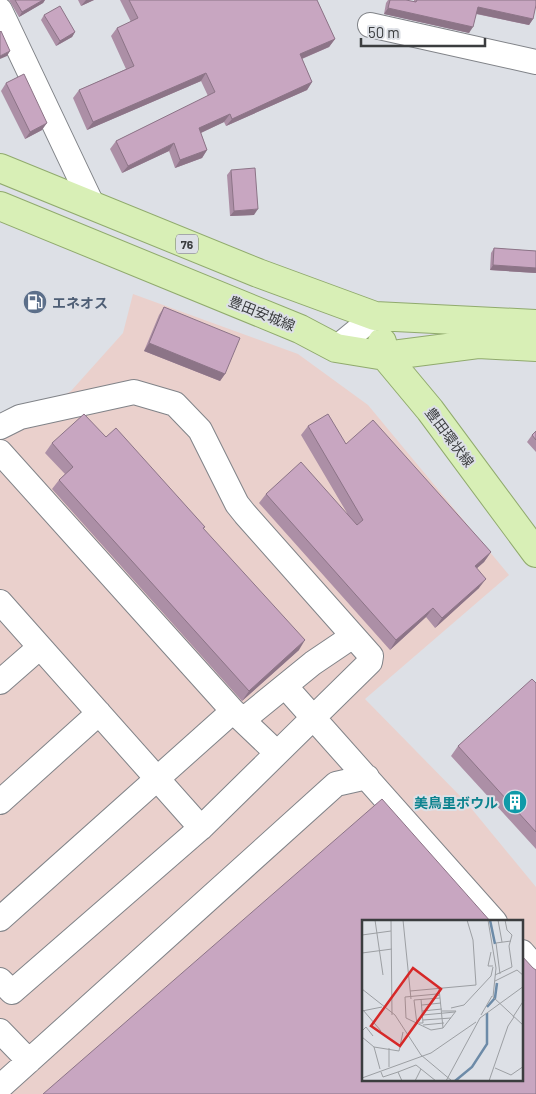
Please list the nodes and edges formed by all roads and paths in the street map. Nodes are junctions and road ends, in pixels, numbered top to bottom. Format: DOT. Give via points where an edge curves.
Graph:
graph roads {
  1 [pos="0,10"];
  2 [pos="370,25"];
  3 [pos="536,62"];
  4 [pos="0,168"];
  5 [pos="92,204"];
  6 [pos="0,206"];
  7 [pos="375,316"];
  8 [pos="536,324"];
  9 [pos="536,347"];
  10 [pos="336,348"];
  11 [pos="386,356"];
  12 [pos="0,427"];
  13 [pos="0,452"];
  14 [pos="536,553"];
  15 [pos="0,602"];
  16 [pos="353,636"];
  17 [pos="40,647"];
  18 [pos="0,682"];
  19 [pos="285,686"];
  20 [pos="99,714"];
  21 [pos="238,716"];
  22 [pos="313,717"];
  23 [pos="277,753"];
  24 [pos="367,777"];
  25 [pos="158,779"];
  26 [pos="0,802"];
  27 [pos="202,827"];
  28 [pos="0,919"];
  29 [pos="493,920"];
  30 [pos="524,954"];
  31 [pos="536,968"];
  32 [pos="0,980"];
  33 [pos="0,1031"];
  34 [pos="29,1061"];
  35 [pos="0,1086"];
  1 -- 5 [label="street"];
  2 -- 3 [label="street"];
  4 -- 5 [label="main road, 76"];
  5 -- 7 [label="main road, 76" via="258,273"];
  6 -- 10 [label="main road, 豊田安城線" via="300,329"];
  7 -- 8 [label="main road, 76"];
  7 -- 10 [label="street"];
  7 -- 11 [label="main road, 豊田環状線"];
  9 -- 11 [label="main road, 豊田安城線" via="478,344"];
  10 -- 11 [label="main road, 豊田安城線"];
  11 -- 14 [label="main road, 豊田環状線"];
  12 -- 16 [label="street" via="20,417 134,392 175,404 200,430 237,504"];
  13 -- 21 [label="street"];
  15 -- 17 [label="street"];
  16 -- 19 [label="street"];
  16 -- 22 [label="street" via="371,656 370,662"];
  17 -- 18 [label="street"];
  17 -- 20 [label="street"];
  19 -- 21 [label="street"];
  19 -- 22 [label="street"];
  20 -- 25 [label="street"];
  20 -- 26 [label="street"];
  21 -- 23 [label="street"];
  21 -- 25 [label="street"];
  22 -- 23 [label="street"];
  22 -- 24 [label="street"];
  23 -- 27 [label="street"];
  24 -- 29 [label="street"];
  24 -- 34 [label="street" via="336,784"];
  25 -- 27 [label="street"];
  25 -- 28 [label="street"];
  27 -- 32 [label="street" via="12,992"];
  30 -- 31 [label="street"];
  33 -- 34 [label="street"];
  34 -- 35 [label="street"];
}
